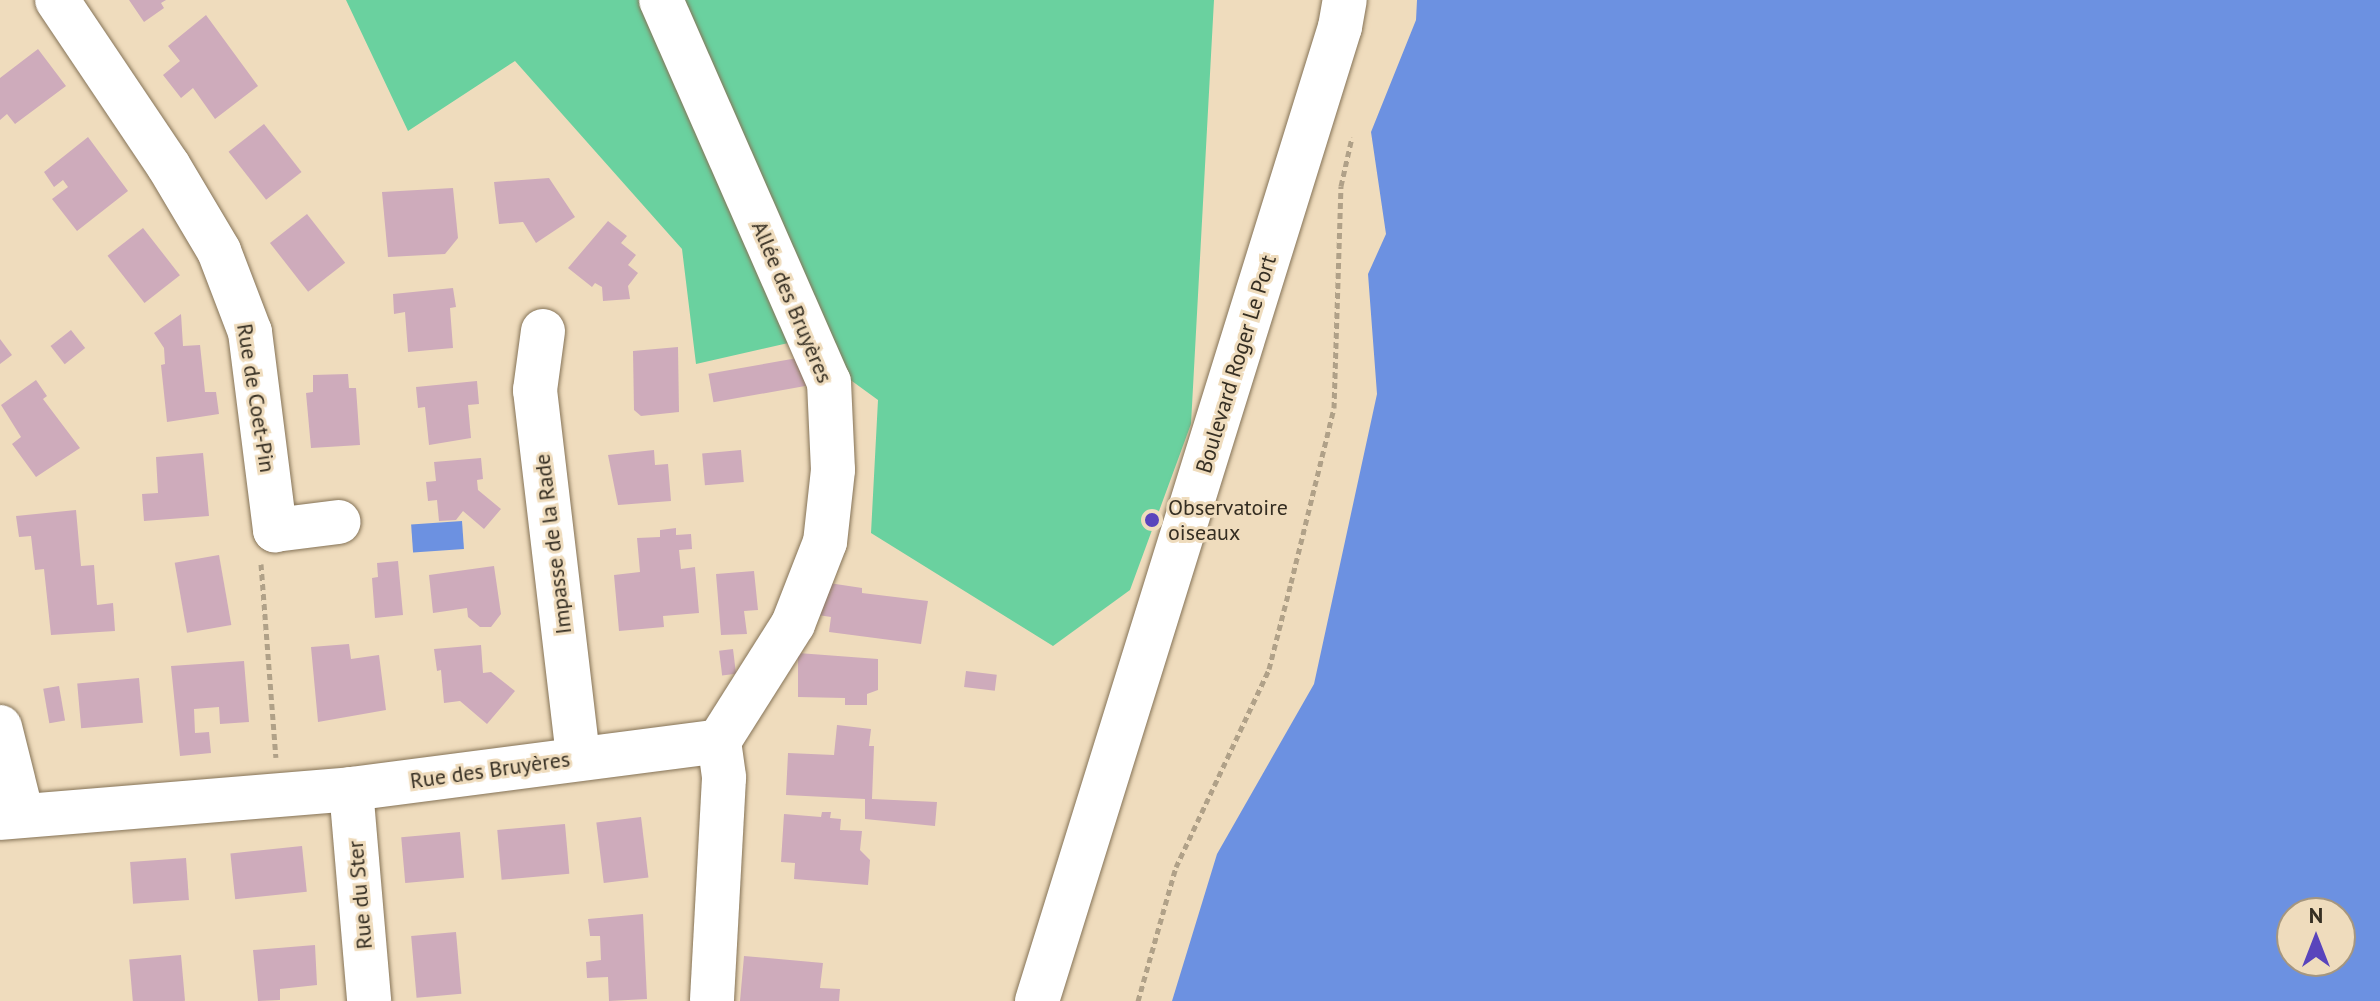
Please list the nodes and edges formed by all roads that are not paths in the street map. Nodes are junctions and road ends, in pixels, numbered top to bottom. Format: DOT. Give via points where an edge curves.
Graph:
graph roads {
  1 [pos="57,0"];
  2 [pos="661,0"];
  3 [pos="1345,0"];
  4 [pos="543,331"];
  5 [pos="338,522"];
  6 [pos="0,727"];
  7 [pos="719,741"];
  8 [pos="578,758"];
  9 [pos="351,789"];
  10 [pos="11,817"];
  11 [pos="369,1001"];
  12 [pos="712,1001"];
  13 [pos="1037,1001"];
  1 -- 5 [label="street, Rue de Coet-Pin" via="219,251 250,332 275,530"];
  2 -- 7 [label="street, Allée des Bruyères" via="829,382 833,470 825,542 793,624"];
  3 -- 13 [label="street, Boulevard Roger Le Port"];
  4 -- 8 [label="street, Impasse de la Rade" via="535,390"];
  6 -- 10 [label="street"];
  7 -- 8 [label="street, Rue des Bruyères"];
  7 -- 12 [label="street" via="724,778"];
  8 -- 9 [label="street, Rue des Bruyères"];
  9 -- 10 [label="street, Rue des Bruyères"];
  9 -- 11 [label="street, Rue du Ster"];
}
